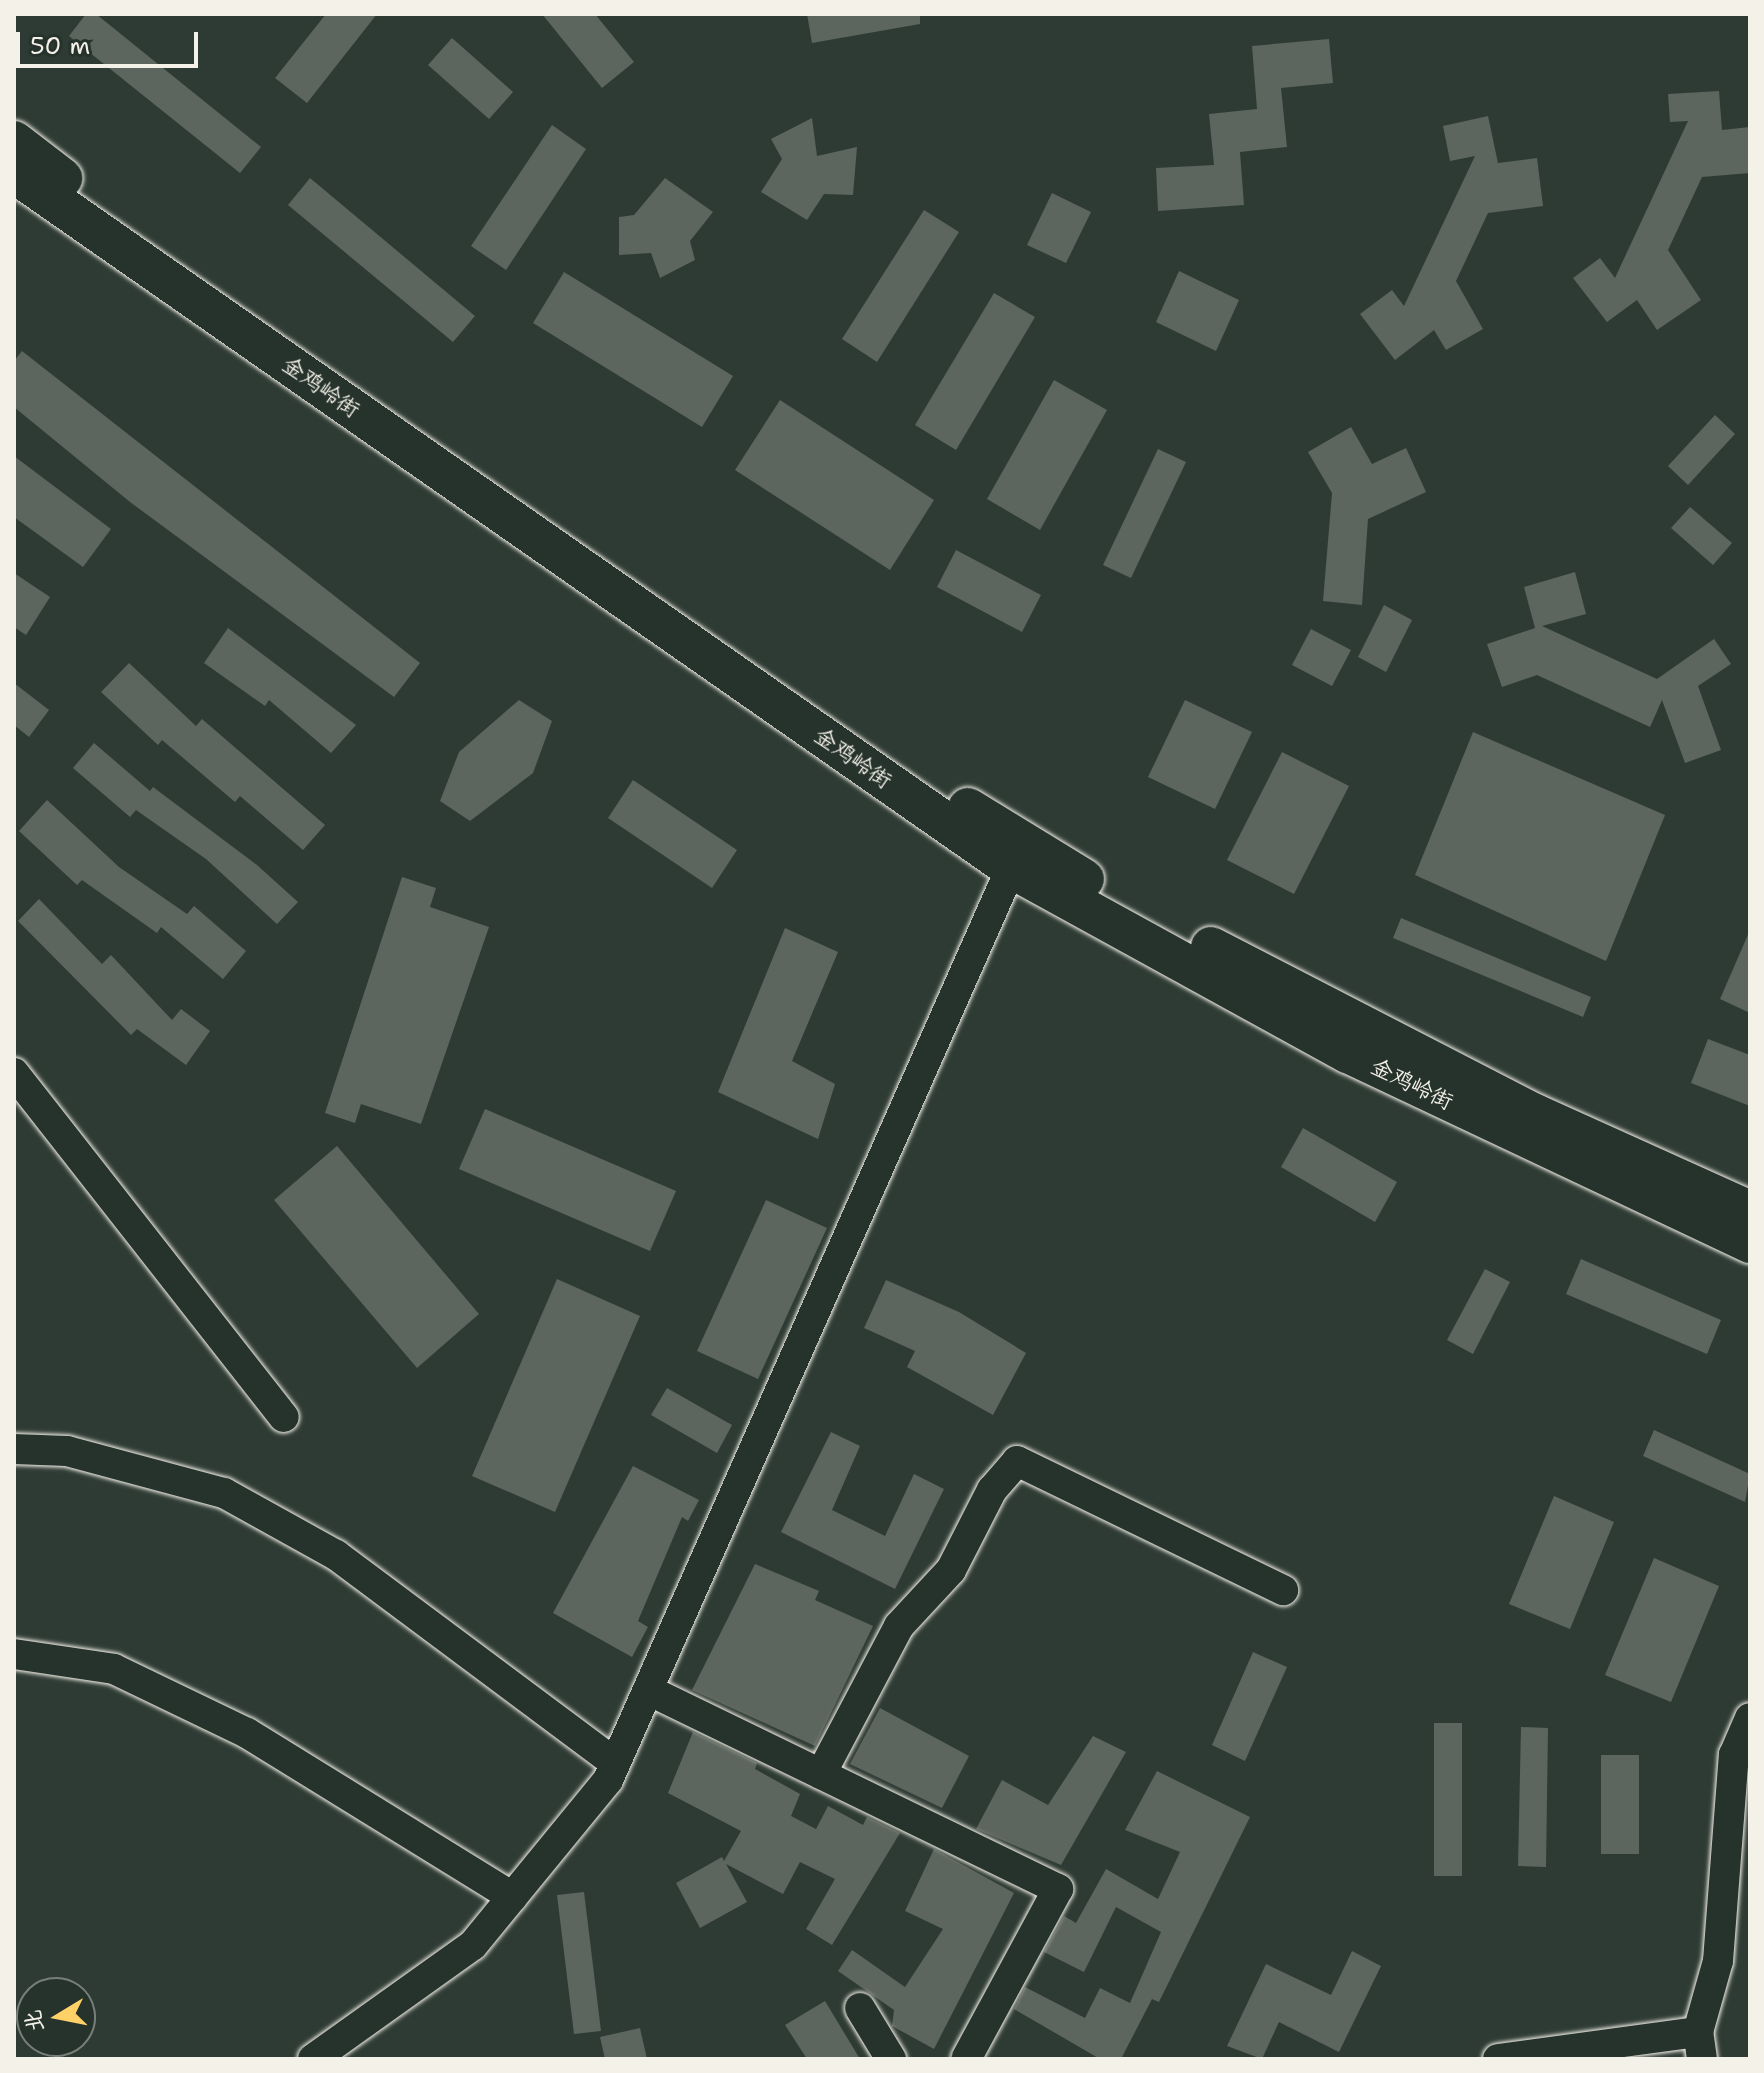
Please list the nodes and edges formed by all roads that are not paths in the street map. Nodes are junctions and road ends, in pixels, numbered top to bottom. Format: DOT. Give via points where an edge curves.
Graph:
graph roads {
  1 [pos="14,141"];
  2 [pos="19,179"];
  3 [pos="1011,868"];
  4 [pos="14,1073"];
  5 [pos="1750,1211"];
  6 [pos="1750,1243"];
  7 [pos="284,1417"];
  8 [pos="14,1449"];
  9 [pos="1283,1590"];
  10 [pos="14,1654"];
  11 [pos="648,1690"];
  12 [pos="1750,1718"];
  13 [pos="615,1763"];
  14 [pos="821,1774"];
  15 [pos="513,1897"];
  16 [pos="860,2008"];
  17 [pos="1700,2045"];
  18 [pos="313,2059"];
  19 [pos="891,2059"];
  20 [pos="966,2059"];
  21 [pos="1498,2059"];
  1 -- 5 [label="main road, 金鸡岭街" via="948,796 1108,894 1535,1114"];
  2 -- 3 [label="main road, 金鸡岭街"];
  3 -- 6 [label="main road, 金鸡岭街" via="1348,1053"];
  3 -- 11 [label="street"];
  4 -- 7 [label="street"];
  8 -- 13 [label="street" via="67,1451 224,1493 336,1555"];
  9 -- 14 [label="street" via="1017,1461 992,1490 951,1570 899,1626"];
  10 -- 15 [label="street" via="114,1669 247,1733"];
  11 -- 13 [label="street"];
  11 -- 14 [label="street"];
  12 -- 17 [label="street" via="1734,1755 1718,1961"];
  13 -- 15 [label="street"];
  14 -- 20 [label="street" via="1058,1889"];
  15 -- 18 [label="street" via="473,1945"];
  16 -- 19 [label="street"];
  17 -- 21 [label="street"];
}
